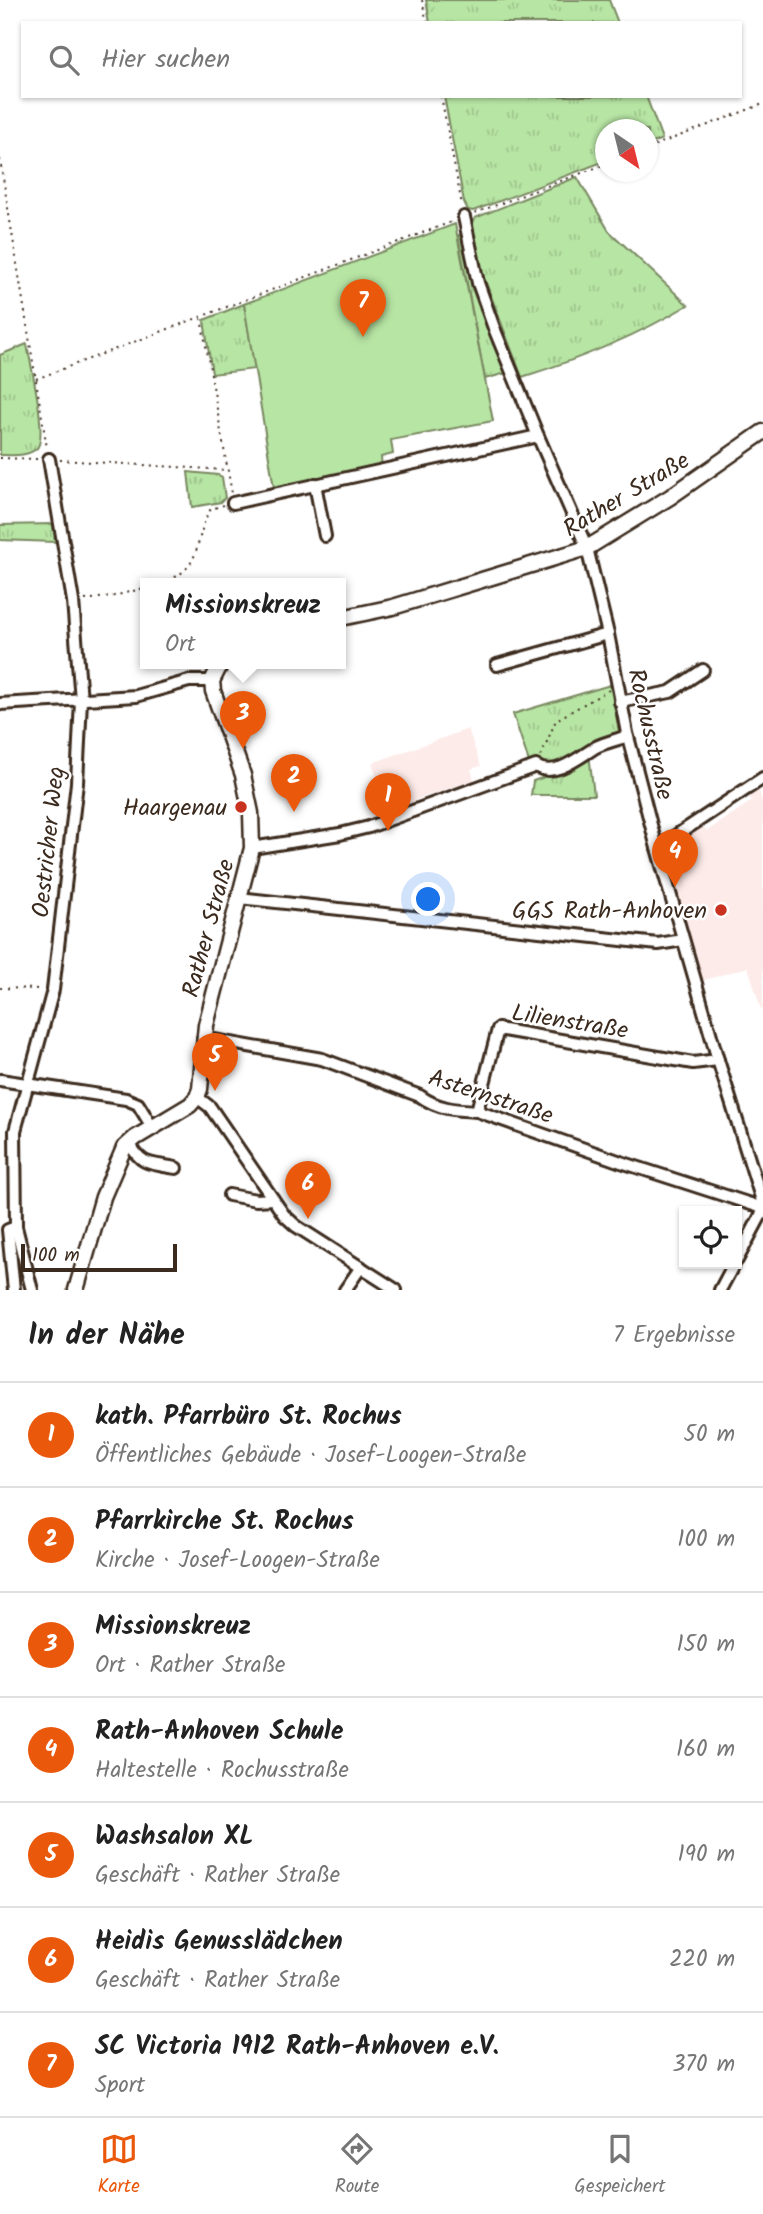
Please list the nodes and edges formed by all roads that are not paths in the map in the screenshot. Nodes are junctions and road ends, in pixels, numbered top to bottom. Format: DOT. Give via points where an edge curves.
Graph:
graph roads {
  1 [pos="464,217"];
  2 [pos="763,432"];
  3 [pos="538,436"];
  4 [pos="49,460"];
  5 [pos="315,484"];
  6 [pos="233,503"];
  7 [pos="325,536"];
  8 [pos="587,548"];
  9 [pos="346,617"];
  10 [pos="608,635"];
  11 [pos="497,665"];
  12 [pos="218,669"];
  13 [pos="703,670"];
  14 [pos="212,681"];
  15 [pos="81,700"];
  16 [pos="620,702"];
  17 [pos="0,704"];
  18 [pos="627,736"];
  19 [pos="763,778"];
  20 [pos="252,848"];
  21 [pos="657,848"];
  22 [pos="239,898"];
  23 [pos="683,940"];
  24 [pos="203,1038"];
  25 [pos="718,1060"];
  26 [pos="0,1080"];
  27 [pos="29,1084"];
  28 [pos="197,1097"];
  29 [pos="477,1111"];
  30 [pos="152,1127"];
  31 [pos="130,1143"];
  32 [pos="176,1168"];
  33 [pos="229,1195"];
  34 [pos="273,1199"];
  35 [pos="763,1208"];
  36 [pos="16,1227"];
  37 [pos="742,1250"];
  38 [pos="361,1267"];
  39 [pos="732,1269"];
  40 [pos="13,1290"];
  41 [pos="32,1290"];
  42 [pos="76,1290"];
  43 [pos="345,1290"];
  44 [pos="396,1290"];
  45 [pos="720,1290"];
  1 -- 3 [label="street, Rochusstraße" via="478,283"];
  2 -- 8 [label="main road, Rather Straße"];
  3 -- 5 [label="street"];
  3 -- 8 [label="street, Rochusstraße"];
  4 -- 15 [label="street, Oestricher Weg" via="73,601"];
  5 -- 6 [label="street"];
  5 -- 7 [label="street"];
  8 -- 9 [label="main road, Rather Straße"];
  8 -- 10 [label="street, Rochusstraße"];
  10 -- 11 [label="street"];
  10 -- 16 [label="street, Rochusstraße"];
  12 -- 14 [label="main road"];
  13 -- 16 [label="street" via="670,692"];
  14 -- 15 [label="street" via="189,681 136,696"];
  14 -- 20 [label="main road, Rather Straße" via="243,775"];
  15 -- 17 [label="street"];
  15 -- 27 [label="street, Oestricher Weg" via="77,783 53,990"];
  16 -- 18 [label="street, Rochusstraße"];
  18 -- 20 [label="street" via="564,766 545,770 536,766 369,827"];
  18 -- 21 [label="street, Rochusstraße"];
  19 -- 21 [label="street"];
  20 -- 22 [label="main road, Rather Straße"];
  21 -- 23 [label="street, Rochusstraße"];
  22 -- 23 [label="street" via="658,944"];
  22 -- 24 [label="main road, Rather Straße"];
  23 -- 25 [label="street, Rochusstraße"];
  24 -- 28 [label="main road, Rather Straße"];
  24 -- 29 [label="street, Asternstraße" via="322,1059 432,1104 454,1111"];
  25 -- 29 [label="street, Lilienstraße" via="693,1063 498,1029"];
  25 -- 35 [label="street, Rochusstraße"];
  26 -- 27 [label="street"];
  27 -- 30 [label="street" via="126,1099 138,1104"];
  27 -- 36 [label="street, Oestricher Weg" via="15,1130"];
  28 -- 30 [label="main road"];
  28 -- 34 [label="street" via="210,1107"];
  29 -- 35 [label="street, Asternstraße"];
  30 -- 31 [label="main road"];
  31 -- 32 [label="street" via="142,1161"];
  31 -- 42 [label="main road" via="103,1197"];
  33 -- 34 [label="street"];
  34 -- 38 [label="street" via="296,1226"];
  35 -- 37 [label="street"];
  36 -- 40 [label="street, Oestricher Weg" via="8,1230"];
  36 -- 41 [label="street, Oestricher Weg"];
  38 -- 43 [label="street"];
  38 -- 44 [label="street"];
  39 -- 45 [label="street"];
}
